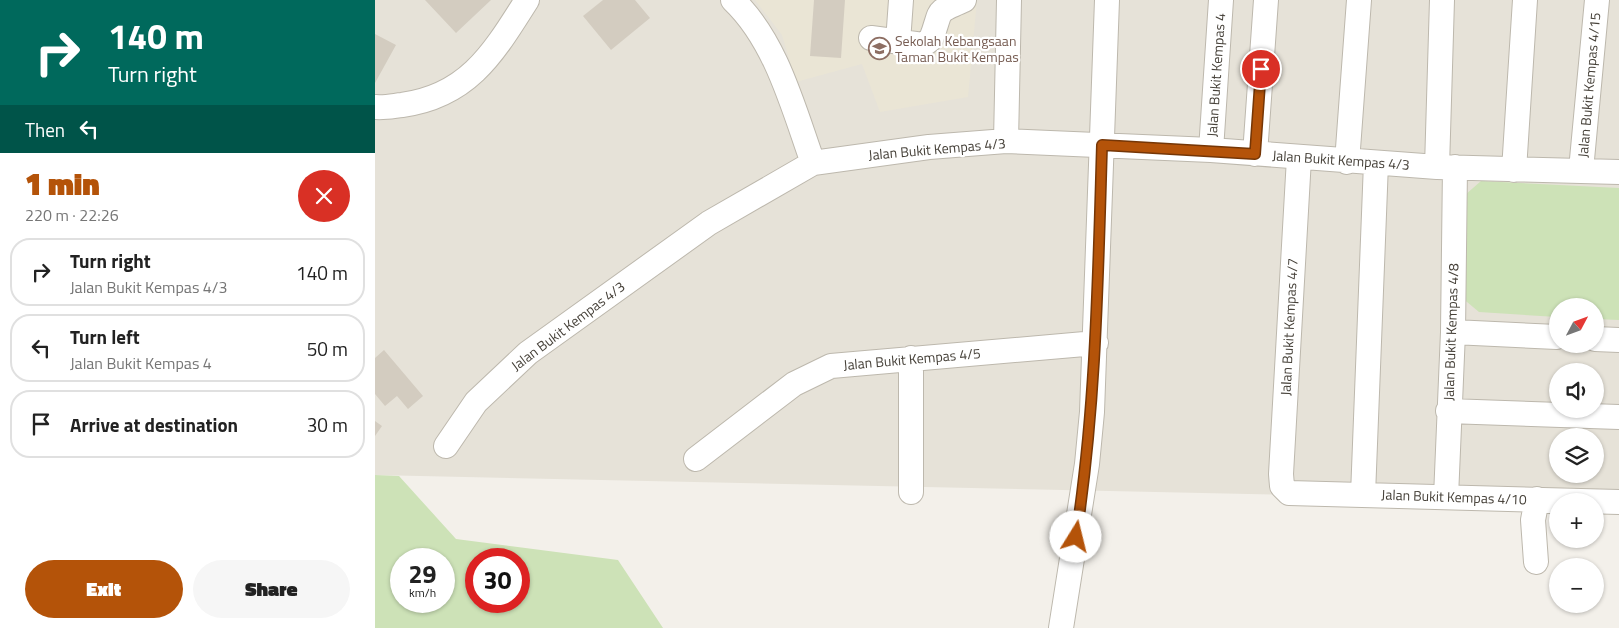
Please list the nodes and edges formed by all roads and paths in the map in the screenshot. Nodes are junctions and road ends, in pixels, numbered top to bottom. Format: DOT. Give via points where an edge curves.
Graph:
graph roads {
  1 [pos="527,0"];
  2 [pos="733,0"];
  3 [pos="901,0"];
  4 [pos="964,0"];
  5 [pos="1009,0"];
  6 [pos="1107,0"];
  7 [pos="1221,0"];
  8 [pos="1266,0"];
  9 [pos="1359,0"];
  10 [pos="1442,0"];
  11 [pos="1525,0"];
  12 [pos="1597,0"];
  13 [pos="871,38"];
  14 [pos="898,42"];
  15 [pos="375,107"];
  16 [pos="1006,141"];
  17 [pos="1102,145"];
  18 [pos="1211,150"];
  19 [pos="1255,154"];
  20 [pos="1299,158"];
  21 [pos="813,162"];
  22 [pos="1347,162"];
  23 [pos="1376,163"];
  24 [pos="1446,167"];
  25 [pos="1514,170"];
  26 [pos="1581,170"];
  27 [pos="1619,172"];
  28 [pos="1453,332"];
  29 [pos="1549,337"];
  30 [pos="1604,339"];
  31 [pos="1619,340"];
  32 [pos="1096,343"];
  33 [pos="911,358"];
  34 [pos="1448,411"];
  35 [pos="1619,417"];
  36 [pos="446,446"];
  37 [pos="696,459"];
  38 [pos="911,492"];
  39 [pos="1289,492"];
  40 [pos="1363,495"];
  41 [pos="1446,497"];
  42 [pos="1537,500"];
  43 [pos="1619,502"];
  44 [pos="1535,562"];
  45 [pos="1061,628"];
  1 -- 15 [label="street" via="488,58 456,88 416,103"];
  2 -- 21 [label="street" via="748,14 768,47"];
  3 -- 14 [label="street"];
  4 -- 14 [label="street" via="945,8 938,15 927,43 917,46"];
  5 -- 16 [label="street"];
  6 -- 17 [label="street"];
  7 -- 18 [label="street, Jalan Bukit Kempas 4"];
  8 -- 19 [label="street"];
  9 -- 22 [label="street"];
  10 -- 24 [label="street, Jalan Bukit Kempas 4/8"];
  11 -- 25 [label="street"];
  12 -- 26 [label="street, Jalan Bukit Kempas 4/15"];
  13 -- 14 [label="street"];
  16 -- 17 [label="street, Jalan Bukit Kempas 4/3"];
  16 -- 21 [label="street, Jalan Bukit Kempas 4/3"];
  17 -- 18 [label="street, Jalan Bukit Kempas 4/3"];
  17 -- 32 [label="street"];
  18 -- 19 [label="street, Jalan Bukit Kempas 4/3"];
  19 -- 20 [label="street, Jalan Bukit Kempas 4/3"];
  20 -- 22 [label="street, Jalan Bukit Kempas 4/3"];
  20 -- 39 [label="street, Jalan Bukit Kempas 4/7" via="1281,474 1283,486"];
  21 -- 36 [label="street, Jalan Bukit Kempas 4/3" via="709,223 528,353 476,402"];
  22 -- 23 [label="street, Jalan Bukit Kempas 4/3"];
  23 -- 24 [label="street, Jalan Bukit Kempas 4/3"];
  23 -- 40 [label="street"];
  24 -- 25 [label="street, Jalan Bukit Kempas 4/3"];
  24 -- 28 [label="street, Jalan Bukit Kempas 4/8"];
  25 -- 26 [label="street, Jalan Bukit Kempas 4/3"];
  26 -- 27 [label="street, Jalan Bukit Kempas 4/3"];
  28 -- 29 [label="street"];
  28 -- 34 [label="street, Jalan Bukit Kempas 4/8"];
  30 -- 31 [label="street"];
  32 -- 33 [label="street, Jalan Bukit Kempas 4/5"];
  32 -- 45 [label="street" via="1087,464"];
  33 -- 37 [label="street, Jalan Bukit Kempas 4/5" via="831,366 794,384"];
  33 -- 38 [label="street"];
  34 -- 35 [label="street"];
  34 -- 41 [label="street, Jalan Bukit Kempas 4/8"];
  39 -- 40 [label="street, Jalan Bukit Kempas 4/10"];
  40 -- 41 [label="street, Jalan Bukit Kempas 4/10"];
  41 -- 42 [label="street, Jalan Bukit Kempas 4/10"];
  42 -- 43 [label="street, Jalan Bukit Kempas 4/10"];
  42 -- 44 [label="street" via="1533,520"];
}
